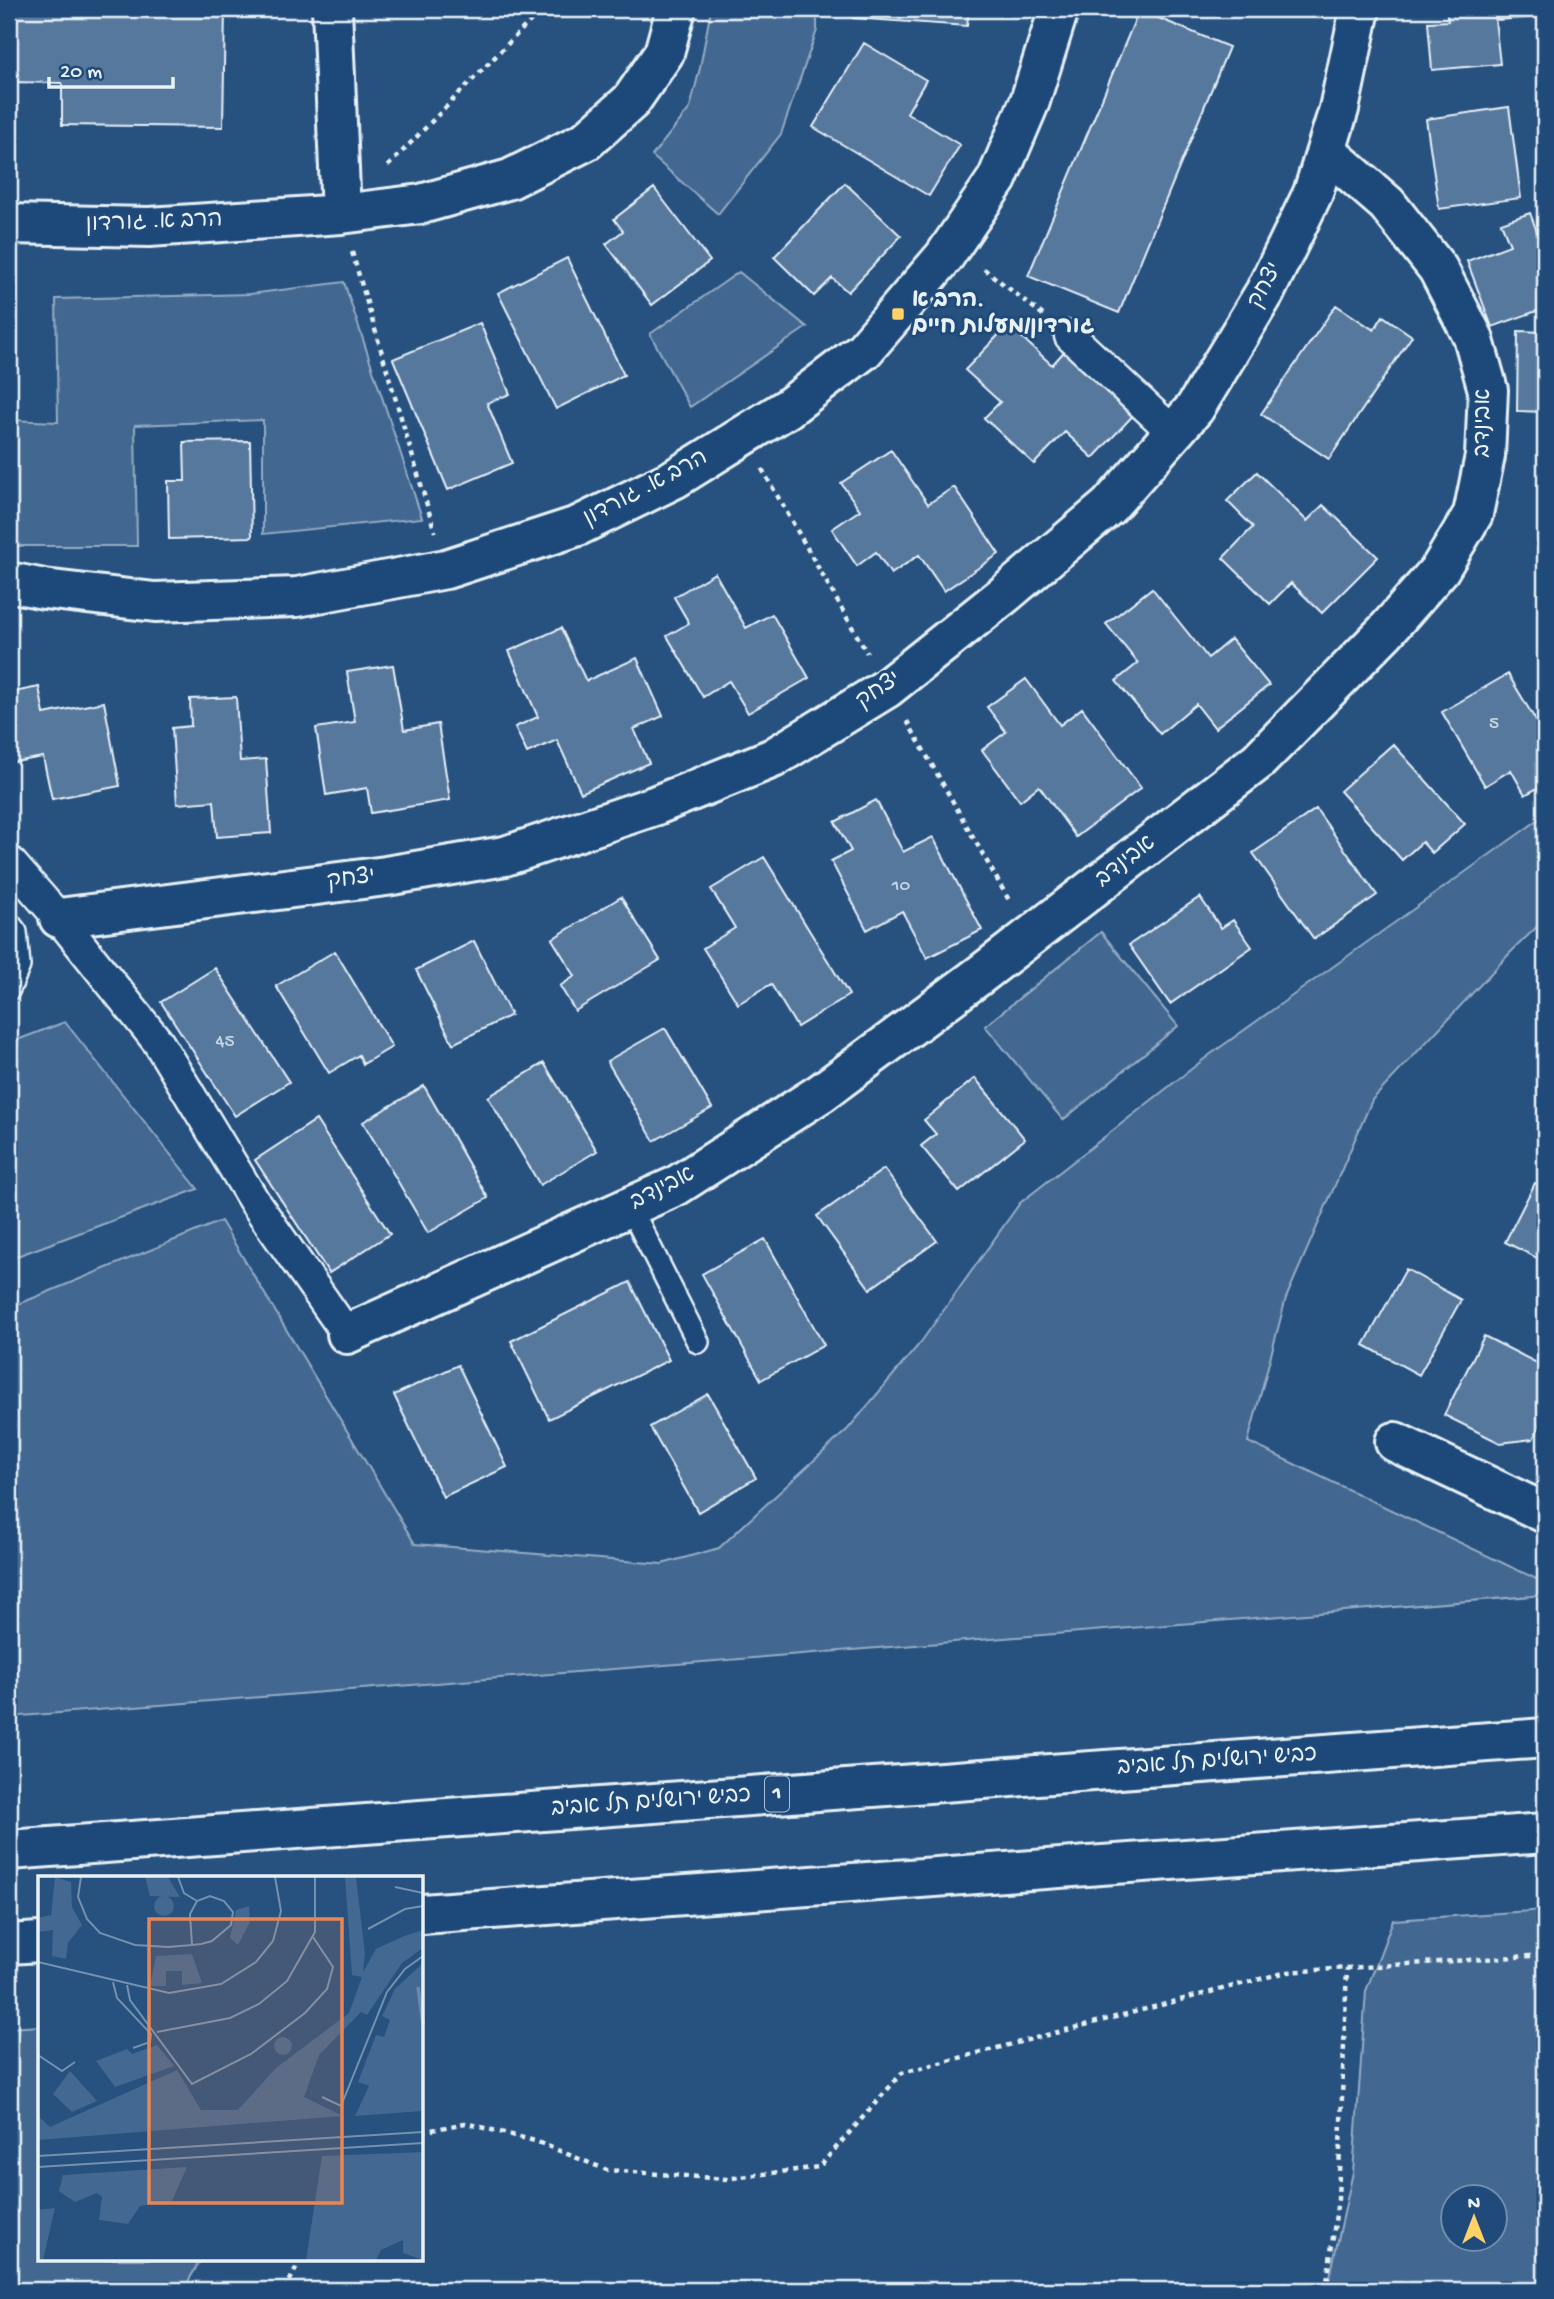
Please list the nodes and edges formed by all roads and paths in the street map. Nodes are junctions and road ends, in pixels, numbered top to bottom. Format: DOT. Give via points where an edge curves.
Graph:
graph roads {
  1 [pos="332,9"];
  2 [pos="542,9"];
  3 [pos="676,9"];
  4 [pos="1059,9"];
  5 [pos="1360,9"];
  6 [pos="1326,152"];
  7 [pos="341,214"];
  8 [pos="9,224"];
  9 [pos="953,245"];
  10 [pos="1070,336"];
  11 [pos="1173,432"];
  12 [pos="446,569"];
  13 [pos="9,582"];
  14 [pos="9,860"];
  15 [pos="59,918"];
  16 [pos="9,923"];
  17 [pos="9,989"];
  18 [pos="630,1206"];
  19 [pos="348,1334"];
  20 [pos="698,1342"];
  21 [pos="1395,1442"];
  22 [pos="1545,1513"];
  23 [pos="1545,1738"];
  24 [pos="1545,1833"];
  25 [pos="9,1850"];
  26 [pos="424,1914"];
  27 [pos="38,1942"];
  28 [pos="9,1944"];
  29 [pos="1545,1955"];
  30 [pos="1347,1968"];
  31 [pos="424,2132"];
  32 [pos="300,2260"];
  33 [pos="285,2290"];
  34 [pos="1326,2290"];
  1 -- 7 [label="main road"];
  2 -- 7 [label="path"];
  3 -- 7 [label="main road, הרב א. גורדון" via="664,53 638,92 586,141 510,179 421,204"];
  4 -- 9 [label="main road, הרב א. גורדון" via="1030,101 998,179"];
  5 -- 6 [label="main road, יצחק"];
  6 -- 11 [label="main road, יצחק" via="1313,193 1265,292 1195,408"];
  6 -- 18 [label="main road, אבינדב" via="1387,204 1438,270 1473,337 1488,390 1485,456 1473,514 1440,569 1258,761 821,1093 676,1186"];
  7 -- 8 [label="main road, הרב א. גורדון" via="149,227"];
  7 -- 12 [label="path"];
  9 -- 10 [label="path"];
  9 -- 12 [label="main road, הרב א. גורדון" via="864,350 788,408 674,479 578,526"];
  10 -- 11 [label="street"];
  11 -- 15 [label="main road, יצחק" via="1109,506 1005,594 887,688 773,758 654,806 505,856"];
  12 -- 13 [label="main road, הרב א. גורדון" via="297,597 168,602"];
  14 -- 15 [label="street"];
  15 -- 19 [label="street" via="158,1042 254,1201"];
  16 -- 17 [label="lane" via="16,932 19,966"];
  18 -- 19 [label="main road, אבינדב"];
  18 -- 20 [label="lane"];
  21 -- 22 [label="main road"];
  23 -- 25 [label="main road, כביש ירושלים תל אביב / 1"];
  24 -- 26 [label="main road"];
  27 -- 28 [label="main road"];
  29 -- 30 [label="path"];
  30 -- 31 [label="path" via="1287,1972 902,2073 820,2167 725,2179 607,2170 535,2141 465,2123"];
  30 -- 34 [label="path" via="1338,2199"];
  32 -- 33 [label="path"];
}
